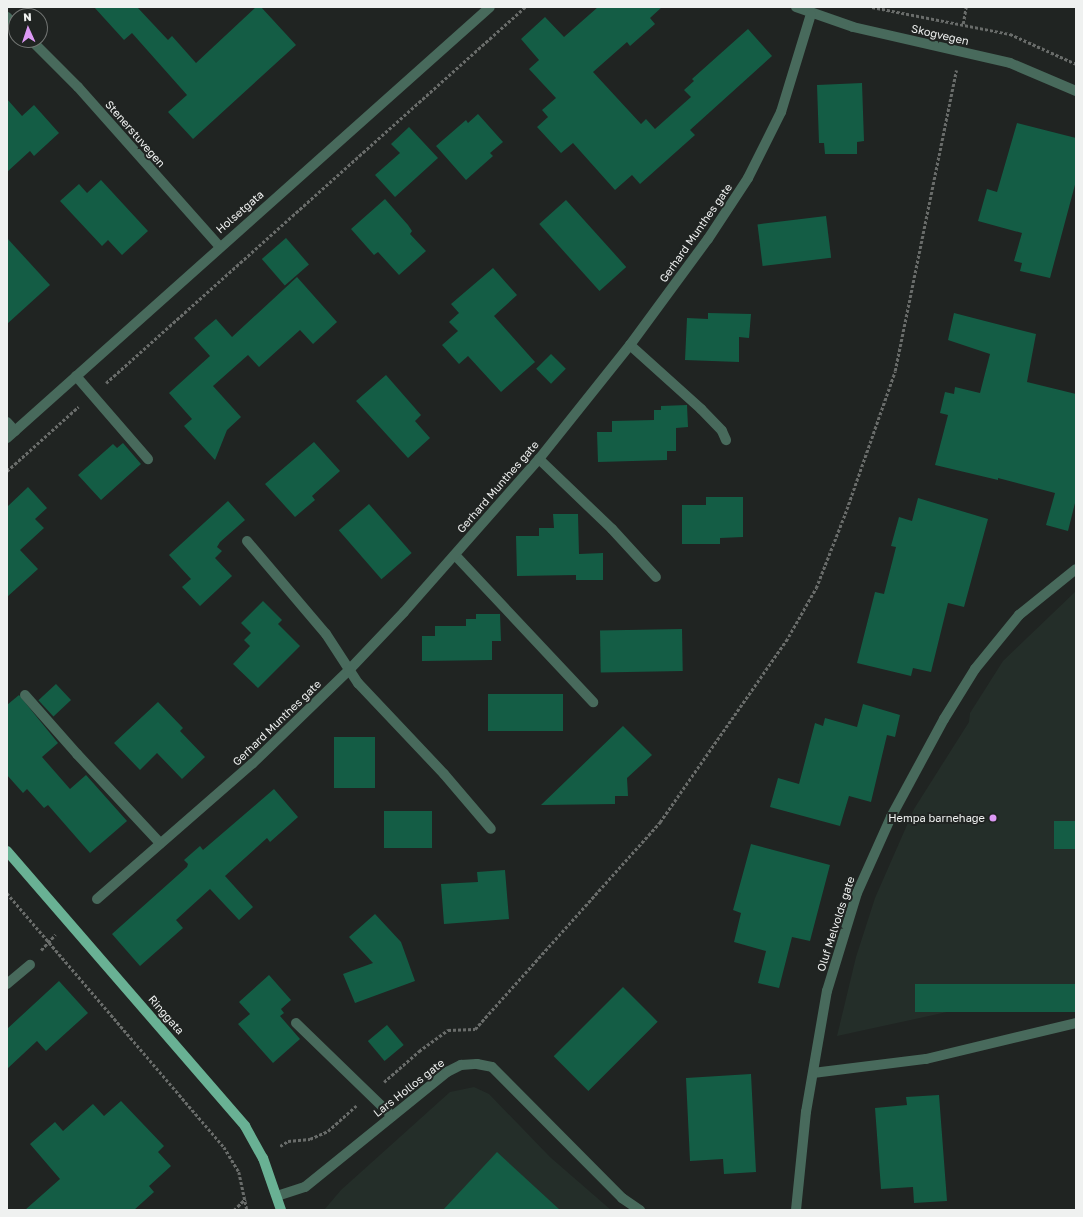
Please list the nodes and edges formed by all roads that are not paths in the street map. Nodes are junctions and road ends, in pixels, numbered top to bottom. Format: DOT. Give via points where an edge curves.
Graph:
graph roads {
  1 [pos="490,7"];
  2 [pos="796,7"];
  3 [pos="811,14"];
  4 [pos="38,48"];
  5 [pos="1076,91"];
  6 [pos="219,246"];
  7 [pos="630,346"];
  8 [pos="76,376"];
  9 [pos="7,422"];
  10 [pos="11,434"];
  11 [pos="726,440"];
  12 [pos="148,459"];
  13 [pos="539,459"];
  14 [pos="247,541"];
  15 [pos="454,555"];
  16 [pos="1076,569"];
  17 [pos="656,578"];
  18 [pos="349,670"];
  19 [pos="25,695"];
  20 [pos="593,702"];
  21 [pos="490,829"];
  22 [pos="160,843"];
  23 [pos="7,851"];
  24 [pos="97,899"];
  25 [pos="30,965"];
  26 [pos="7,984"];
  27 [pos="296,1023"];
  28 [pos="1076,1023"];
  29 [pos="813,1073"];
  30 [pos="392,1116"];
  31 [pos="278,1196"];
  32 [pos="281,1210"];
  33 [pos="640,1210"];
  34 [pos="796,1210"];
  1 -- 6 [label="street, Holsetgata"];
  2 -- 3 [label="street, Skogvegen"];
  3 -- 5 [label="street, Skogvegen" via="888,36 1010,63"];
  3 -- 7 [label="street, Gerhard Munthes gate" via="781,112 748,178 708,239"];
  4 -- 6 [label="street, Stenerstuvegen" via="78,87"];
  6 -- 8 [label="street, Holsetgata"];
  7 -- 11 [label="street" via="702,409 722,431"];
  7 -- 13 [label="street, Gerhard Munthes gate"];
  8 -- 10 [label="street, Holsetgata"];
  8 -- 12 [label="street"];
  9 -- 10 [label="street"];
  13 -- 15 [label="street, Gerhard Munthes gate"];
  13 -- 17 [label="street" via="612,529"];
  14 -- 18 [label="street" via="326,634"];
  15 -- 18 [label="street, Gerhard Munthes gate"];
  15 -- 20 [label="street"];
  16 -- 29 [label="street, Oluf Melvolds gate" via="1019,615 975,669 944,719 895,810 856,894 828,991"];
  18 -- 21 [label="street"];
  18 -- 22 [label="street, Gerhard Munthes gate" via="252,764"];
  19 -- 22 [label="street"];
  22 -- 24 [label="street, Gerhard Munthes gate"];
  23 -- 31 [label="main road, Ringgata" via="241,1121 263,1158"];
  25 -- 26 [label="street"];
  27 -- 30 [label="street"];
  28 -- 29 [label="street" via="926,1059"];
  29 -- 34 [label="street, Oluf Melvolds gate" via="806,1112"];
  30 -- 31 [label="street, Lars Hollos gate" via="305,1187"];
  30 -- 33 [label="street, Lars Hollos gate" via="447,1072 461,1065 477,1064 492,1067 622,1198"];
  31 -- 32 [label="main road, Ringgata"];
}
